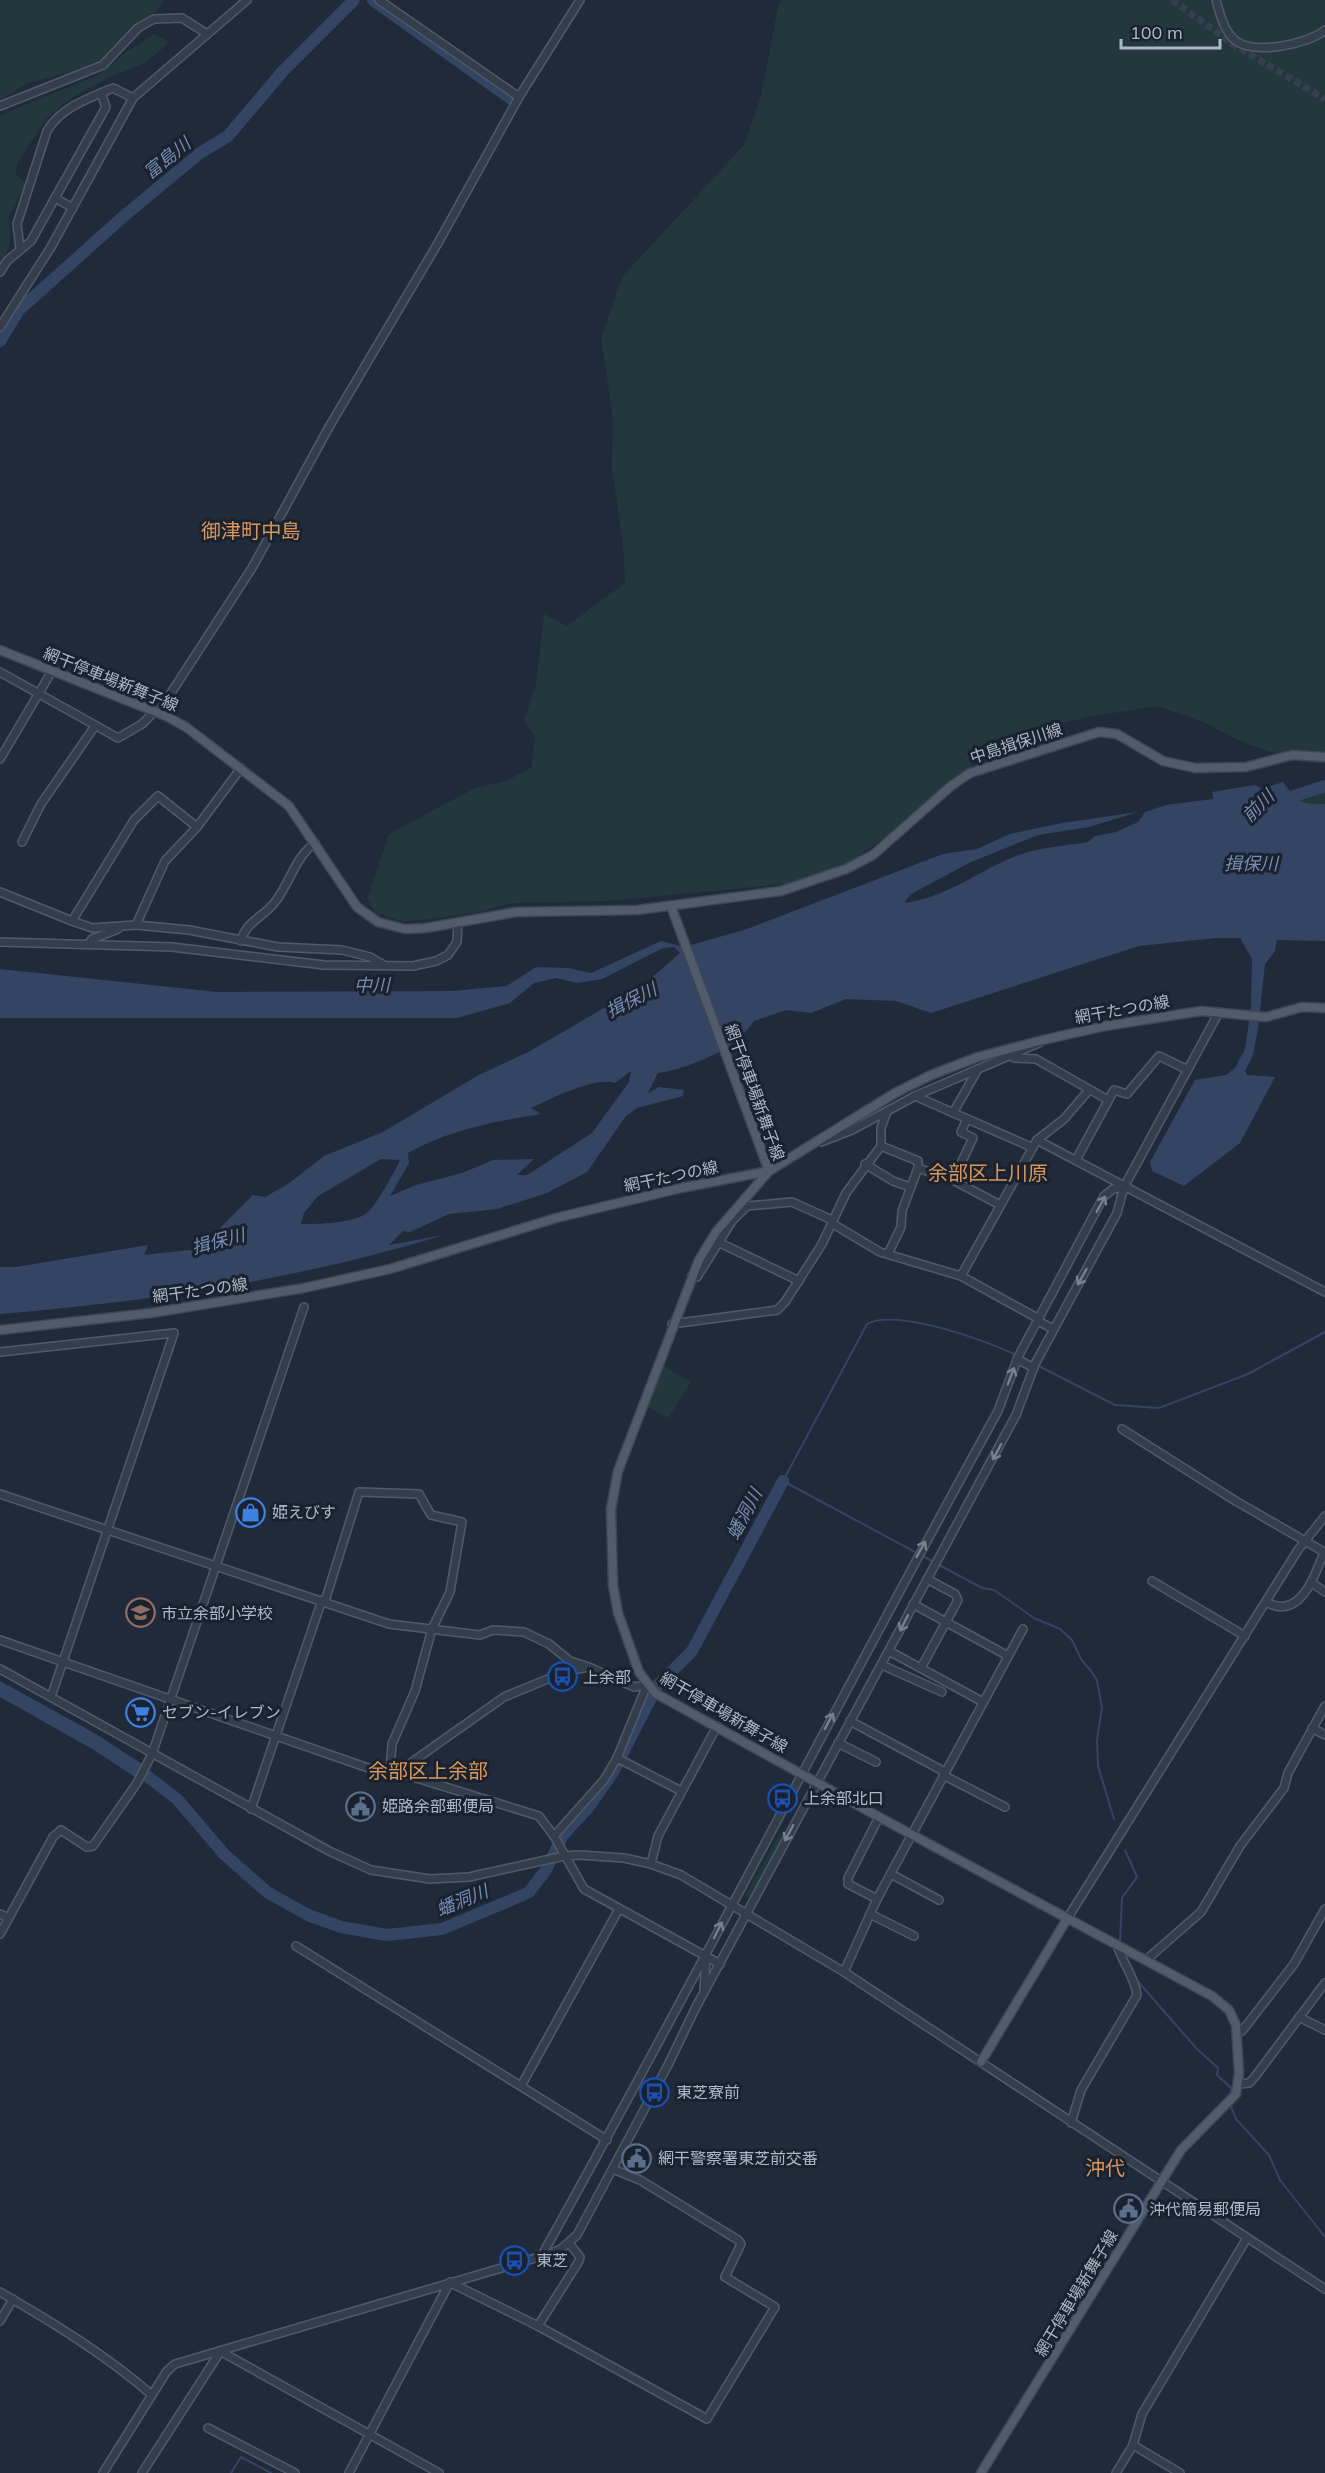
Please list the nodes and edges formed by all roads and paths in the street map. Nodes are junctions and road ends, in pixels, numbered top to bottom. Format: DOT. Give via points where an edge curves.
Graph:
graph roads {
  1 [pos="247,0"];
  2 [pos="379,0"];
  3 [pos="580,0"];
  4 [pos="1216,0"];
  5 [pos="1325,30"];
  6 [pos="207,34"];
  7 [pos="101,93"];
  8 [pos="519,97"];
  9 [pos="133,98"];
  10 [pos="0,106"];
  11 [pos="55,198"];
  12 [pos="73,208"];
  13 [pos="20,249"];
  14 [pos="0,272"];
  15 [pos="3,314"];
  16 [pos="0,327"];
  17 [pos="0,650"];
  18 [pos="52,671"];
  19 [pos="1,676"];
  20 [pos="38,696"];
  21 [pos="156,712"];
  22 [pos="95,726"];
  23 [pos="1325,757"];
  24 [pos="0,759"];
  25 [pos="241,768"];
  26 [pos="197,827"];
  27 [pos="22,842"];
  28 [pos="315,843"];
  29 [pos="0,892"];
  30 [pos="672,910"];
  31 [pos="72,921"];
  32 [pos="458,922"];
  33 [pos="136,925"];
  34 [pos="122,926"];
  35 [pos="241,941"];
  36 [pos="0,942"];
  37 [pos="88,943"];
  38 [pos="384,966"];
  39 [pos="1325,1008"];
  40 [pos="1219,1012"];
  41 [pos="1043,1040"];
  42 [pos="1010,1057"];
  43 [pos="978,1069"];
  44 [pos="1186,1069"];
  45 [pos="1089,1090"];
  46 [pos="915,1096"];
  47 [pos="1108,1100"];
  48 [pos="953,1113"];
  49 [pos="886,1114"];
  50 [pos="967,1119"];
  51 [pos="1037,1140"];
  52 [pos="814,1144"];
  53 [pos="881,1146"];
  54 [pos="1031,1147"];
  55 [pos="1076,1160"];
  56 [pos="865,1164"];
  57 [pos="768,1167"];
  58 [pos="918,1168"];
  59 [pos="953,1180"];
  60 [pos="1124,1186"];
  61 [pos="910,1187"];
  62 [pos="1000,1205"];
  63 [pos="832,1222"];
  64 [pos="718,1242"];
  65 [pos="888,1254"];
  66 [pos="692,1276"];
  67 [pos="961,1276"];
  68 [pos="799,1281"];
  69 [pos="1325,1292"];
  70 [pos="304,1307"];
  71 [pos="1039,1320"];
  72 [pos="672,1324"];
  73 [pos="1053,1329"];
  74 [pos="0,1330"];
  75 [pos="0,1352"];
  76 [pos="1017,1359"];
  77 [pos="1034,1368"];
  78 [pos="1122,1429"];
  79 [pos="0,1496"];
  80 [pos="1325,1516"];
  81 [pos="108,1530"];
  82 [pos="1305,1542"];
  83 [pos="216,1566"];
  84 [pos="927,1579"];
  85 [pos="1152,1581"];
  86 [pos="1312,1584"];
  87 [pos="1325,1592"];
  88 [pos="323,1601"];
  89 [pos="1266,1602"];
  90 [pos="913,1604"];
  91 [pos="946,1622"];
  92 [pos="432,1629"];
  93 [pos="1023,1629"];
  94 [pos="1245,1636"];
  95 [pos="0,1640"];
  96 [pos="889,1651"];
  97 [pos="1008,1656"];
  98 [pos="64,1663"];
  99 [pos="882,1665"];
  100 [pos="589,1667"];
  101 [pos="921,1668"];
  102 [pos="0,1669"];
  103 [pos="650,1689"];
  104 [pos="942,1692"];
  105 [pos="51,1697"];
  106 [pos="169,1700"];
  107 [pos="983,1701"];
  108 [pos="1325,1706"];
  109 [pos="850,1721"];
  110 [pos="717,1726"];
  111 [pos="1312,1728"];
  112 [pos="1325,1735"];
  113 [pos="276,1737"];
  114 [pos="838,1743"];
  115 [pos="152,1754"];
  116 [pos="617,1758"];
  117 [pos="876,1762"];
  118 [pos="393,1772"];
  119 [pos="801,1772"];
  120 [pos="944,1773"];
  121 [pos="817,1781"];
  122 [pos="681,1791"];
  123 [pos="1005,1807"];
  124 [pos="251,1809"];
  125 [pos="879,1817"];
  126 [pos="912,1835"];
  127 [pos="554,1836"];
  128 [pos="566,1859"];
  129 [pos="651,1864"];
  130 [pos="891,1874"];
  131 [pos="877,1899"];
  132 [pos="939,1900"];
  133 [pos="732,1904"];
  134 [pos="619,1909"];
  135 [pos="1325,1909"];
  136 [pos="747,1912"];
  137 [pos="0,1914"];
  138 [pos="870,1914"];
  139 [pos="9,1918"];
  140 [pos="1068,1919"];
  141 [pos="0,1934"];
  142 [pos="914,1936"];
  143 [pos="1117,1945"];
  144 [pos="296,1946"];
  145 [pos="706,1956"];
  146 [pos="1146,1960"];
  147 [pos="720,1964"];
  148 [pos="844,1972"];
  149 [pos="1325,1983"];
  150 [pos="696,2007"];
  151 [pos="1299,2017"];
  152 [pos="1325,2030"];
  153 [pos="1237,2032"];
  154 [pos="981,2062"];
  155 [pos="1239,2084"];
  156 [pos="521,2086"];
  157 [pos="1071,2123"];
  158 [pos="607,2140"];
  159 [pos="613,2169"];
  160 [pos="1160,2181"];
  161 [pos="1247,2238"];
  162 [pos="569,2243"];
  163 [pos="542,2255"];
  164 [pos="450,2282"];
  165 [pos="1325,2289"];
  166 [pos="0,2292"];
  167 [pos="13,2299"];
  168 [pos="0,2321"];
  169 [pos="538,2326"];
  170 [pos="220,2352"];
  171 [pos="152,2395"];
  172 [pos="207,2428"];
  173 [pos="369,2433"];
  174 [pos="1133,2445"];
  175 [pos="103,2473"];
  176 [pos="142,2473"];
  177 [pos="295,2473"];
  178 [pos="349,2473"];
  179 [pos="439,2473"];
  180 [pos="981,2473"];
  181 [pos="1116,2473"];
  182 [pos="1180,2473"];
  1 -- 6 [label="street"];
  2 -- 8 [label="street"];
  3 -- 8 [label="street"];
  4 -- 5 [label="street" via="1226,28 1246,46 1291,44 1309,40"];
  6 -- 9 [label="street"];
  6 -- 10 [label="street" via="182,18 154,19 138,27 103,64"];
  7 -- 9 [label="street" via="118,88"];
  7 -- 11 [label="street" via="105,107"];
  7 -- 13 [label="street" via="60,114 47,131 18,224"];
  8 -- 21 [label="street" via="252,568"];
  9 -- 12 [label="street"];
  11 -- 12 [label="street"];
  11 -- 13 [label="street" via="31,241"];
  12 -- 15 [label="street"];
  13 -- 14 [label="street"];
  15 -- 16 [label="street"];
  17 -- 18 [label="main road, 網干停車場新舞子線"];
  18 -- 20 [label="street"];
  18 -- 21 [label="main road, 網干停車場新舞子線"];
  19 -- 20 [label="street"];
  20 -- 22 [label="street"];
  20 -- 24 [label="street"];
  21 -- 22 [label="street" via="118,738"];
  21 -- 25 [label="main road, 網干停車場新舞子線" via="186,727"];
  22 -- 27 [label="street" via="41,804"];
  23 -- 30 [label="main road, 中島揖保川線" via="1292,755 1246,767 1187,767 1163,761 1117,734 1099,732 962,778 883,846 846,869 756,896"];
  25 -- 26 [label="street"];
  25 -- 28 [label="main road, 網干停車場新舞子線" via="289,806"];
  26 -- 31 [label="street" via="158,796 134,820"];
  26 -- 33 [label="street" via="165,861"];
  28 -- 32 [label="main road, 網干停車場新舞子線" via="357,907 378,922 405,929"];
  28 -- 35 [label="street" via="299,859 271,907 251,922"];
  29 -- 31 [label="street"];
  30 -- 32 [label="main road, 網干停車場新舞子線" via="516,912"];
  30 -- 57 [label="main road, 網干停車場新舞子線"];
  31 -- 34 [label="street" via="92,928"];
  32 -- 38 [label="street" via="457,942 448,955 421,965"];
  33 -- 34 [label="street"];
  33 -- 35 [label="street" via="189,930"];
  34 -- 37 [label="street"];
  35 -- 38 [label="street" via="342,950 370,957"];
  36 -- 37 [label="street"];
  37 -- 38 [label="street"];
  39 -- 40 [label="main road, 網干たつの線" via="1302,1007 1266,1017"];
  40 -- 41 [label="main road, 網干たつの線" via="1151,1018"];
  40 -- 44 [label="street"];
  41 -- 42 [label="street"];
  41 -- 52 [label="main road, 網干たつの線" via="931,1074"];
  42 -- 43 [label="street"];
  42 -- 45 [label="street" via="1036,1059"];
  43 -- 46 [label="street"];
  43 -- 48 [label="street"];
  44 -- 47 [label="street" via="1159,1056 1127,1094 1114,1090"];
  44 -- 60 [label="street"];
  45 -- 47 [label="street"];
  45 -- 51 [label="street" via="1064,1119"];
  46 -- 48 [label="street"];
  46 -- 49 [label="street"];
  47 -- 55 [label="street"];
  48 -- 50 [label="street"];
  49 -- 52 [label="street"];
  49 -- 53 [label="street"];
  50 -- 54 [label="street"];
  50 -- 59 [label="street" via="961,1132 973,1138"];
  51 -- 54 [label="street"];
  51 -- 55 [label="street"];
  52 -- 57 [label="main road, 網干たつの線"];
  53 -- 56 [label="street"];
  53 -- 58 [label="street" via="918,1161"];
  54 -- 62 [label="street"];
  55 -- 60 [label="street"];
  56 -- 61 [label="street"];
  56 -- 63 [label="street"];
  57 -- 66 [label="main road, 網干停車場新舞子線" via="716,1232"];
  57 -- 74 [label="main road, 網干たつの線" via="556,1218 390,1269 304,1288 161,1311"];
  58 -- 59 [label="street"];
  58 -- 61 [label="street"];
  59 -- 62 [label="street"];
  60 -- 69 [label="street"];
  71 -- 60 [label="street, one-way" via="1104,1196"];
  60 -- 73 [label="street, one-way" via="1118,1213"];
  61 -- 65 [label="street" via="901,1227"];
  62 -- 67 [label="street"];
  63 -- 64 [label="street" via="792,1202 747,1206"];
  63 -- 65 [label="street"];
  63 -- 68 [label="street"];
  64 -- 66 [label="street" via="697,1276"];
  64 -- 68 [label="street"];
  65 -- 67 [label="street"];
  66 -- 72 [label="main road, 網干停車場新舞子線"];
  67 -- 71 [label="street"];
  68 -- 72 [label="street" via="777,1310"];
  70 -- 83 [label="street"];
  71 -- 73 [label="street"];
  71 -- 76 [label="street"];
  72 -- 103 [label="main road, 網干停車場新舞子線" via="618,1471 611,1509 613,1585 618,1613 639,1672"];
  73 -- 77 [label="street"];
  75 -- 81 [label="street" via="174,1333"];
  76 -- 77 [label="street"];
  119 -- 76 [label="street, one-way" via="998,1411"];
  77 -- 84 [label="street, one-way" via="1016,1415"];
  78 -- 82 [label="street"];
  79 -- 81 [label="street"];
  80 -- 82 [label="street"];
  81 -- 83 [label="street"];
  81 -- 98 [label="street"];
  82 -- 86 [label="street" via="1324,1552"];
  82 -- 89 [label="street"];
  83 -- 88 [label="street"];
  83 -- 106 [label="street"];
  84 -- 90 [label="street"];
  84 -- 91 [label="street" via="955,1594 958,1600"];
  85 -- 94 [label="street"];
  86 -- 87 [label="street"];
  86 -- 89 [label="street" via="1290,1606"];
  88 -- 92 [label="street" via="389,1624"];
  88 -- 92 [label="street" via="359,1492 419,1494 431,1515 462,1522 450,1592"];
  88 -- 113 [label="street"];
  89 -- 94 [label="street"];
  90 -- 91 [label="street"];
  90 -- 96 [label="street, one-way"];
  91 -- 97 [label="street"];
  91 -- 101 [label="street"];
  92 -- 100 [label="street" via="480,1635 493,1630 524,1632 549,1644 570,1661"];
  92 -- 118 [label="street" via="416,1691 392,1744"];
  93 -- 97 [label="street"];
  94 -- 140 [label="street"];
  95 -- 98 [label="street"];
  96 -- 99 [label="street"];
  96 -- 101 [label="street"];
  97 -- 107 [label="street"];
  98 -- 105 [label="street"];
  98 -- 106 [label="street"];
  99 -- 104 [label="street"];
  99 -- 109 [label="street"];
  100 -- 103 [label="street" via="634,1688"];
  100 -- 118 [label="street" via="567,1671 507,1695"];
  101 -- 107 [label="street"];
  102 -- 105 [label="street"];
  103 -- 110 [label="main road, 網干停車場新舞子線"];
  103 -- 116 [label="street"];
  105 -- 115 [label="street"];
  106 -- 113 [label="street"];
  106 -- 115 [label="street"];
  107 -- 120 [label="street"];
  108 -- 111 [label="street"];
  109 -- 114 [label="street"];
  109 -- 120 [label="street"];
  110 -- 119 [label="main road, 網干停車場新舞子線"];
  110 -- 122 [label="street"];
  111 -- 112 [label="street"];
  111 -- 146 [label="street" via="1284,1788 1240,1846 1201,1912"];
  113 -- 118 [label="street" via="374,1770"];
  113 -- 124 [label="street"];
  114 -- 117 [label="street"];
  114 -- 121 [label="street"];
  115 -- 124 [label="street"];
  115 -- 139 [label="street" via="137,1783 93,1846 87,1847 61,1830 53,1837"];
  116 -- 122 [label="street"];
  116 -- 127 [label="street" via="588,1800"];
  118 -- 127 [label="street" via="539,1816"];
  119 -- 121 [label="main road, 網干停車場新舞子線"];
  119 -- 133 [label="street"];
  120 -- 123 [label="street"];
  120 -- 126 [label="street"];
  121 -- 125 [label="main road, 網干停車場新舞子線"];
  121 -- 136 [label="street, one-way"];
  122 -- 129 [label="street" via="658,1836"];
  124 -- 128 [label="street" via="339,1857 395,1875 430,1879 469,1877"];
  125 -- 126 [label="main road, 網干停車場新舞子線"];
  125 -- 131 [label="street" via="848,1878 848,1884"];
  126 -- 130 [label="street"];
  126 -- 140 [label="main road, 網干停車場新舞子線"];
  127 -- 128 [label="street"];
  128 -- 129 [label="street" via="604,1856"];
  128 -- 134 [label="street" via="584,1889"];
  129 -- 133 [label="street" via="694,1881"];
  130 -- 131 [label="street"];
  130 -- 132 [label="street"];
  131 -- 138 [label="street"];
  133 -- 136 [label="street"];
  145 -- 133 [label="street, one-way"];
  134 -- 145 [label="street"];
  134 -- 156 [label="street"];
  135 -- 153 [label="street" via="1294,1964 1242,2031"];
  136 -- 147 [label="street"];
  136 -- 148 [label="street"];
  137 -- 139 [label="street"];
  138 -- 142 [label="street"];
  138 -- 148 [label="street"];
  139 -- 141 [label="street"];
  140 -- 143 [label="main road, 網干停車場新舞子線"];
  140 -- 154 [label="main road"];
  143 -- 146 [label="main road, 網干停車場新舞子線"];
  143 -- 157 [label="street" via="1137,1995 1081,2090"];
  144 -- 156 [label="street"];
  145 -- 147 [label="street"];
  145 -- 150 [label="street" via="704,1990"];
  145 -- 158 [label="street"];
  146 -- 153 [label="main road, 網干停車場新舞子線" via="1221,2003 1229,2010"];
  147 -- 150 [label="street"];
  148 -- 154 [label="street"];
  149 -- 151 [label="street"];
  150 -- 159 [label="street"];
  151 -- 152 [label="street"];
  151 -- 155 [label="street" via="1254,2078"];
  153 -- 155 [label="main road, 網干停車場新舞子線"];
  154 -- 157 [label="street"];
  155 -- 160 [label="main road, 網干停車場新舞子線" via="1231,2101 1181,2150"];
  156 -- 158 [label="street"];
  157 -- 160 [label="street"];
  158 -- 163 [label="street"];
  159 -- 162 [label="street"];
  159 -- 169 [label="street" via="640,2180 738,2240 740,2249 724,2277 775,2307 707,2419"];
  160 -- 161 [label="street"];
  160 -- 180 [label="main road, 網干停車場新舞子線" via="1065,2342"];
  161 -- 165 [label="street"];
  161 -- 174 [label="street" via="1142,2414"];
  162 -- 163 [label="street"];
  162 -- 169 [label="street" via="579,2261"];
  163 -- 164 [label="street"];
  164 -- 169 [label="street"];
  164 -- 170 [label="street"];
  164 -- 173 [label="street"];
  166 -- 167 [label="street"];
  167 -- 168 [label="street"];
  167 -- 171 [label="street"];
  170 -- 171 [label="street" via="171,2367"];
  170 -- 173 [label="street"];
  170 -- 176 [label="street"];
  171 -- 175 [label="street"];
  172 -- 177 [label="street"];
  173 -- 178 [label="street"];
  173 -- 179 [label="street"];
  174 -- 181 [label="street"];
  174 -- 182 [label="street"];
}
